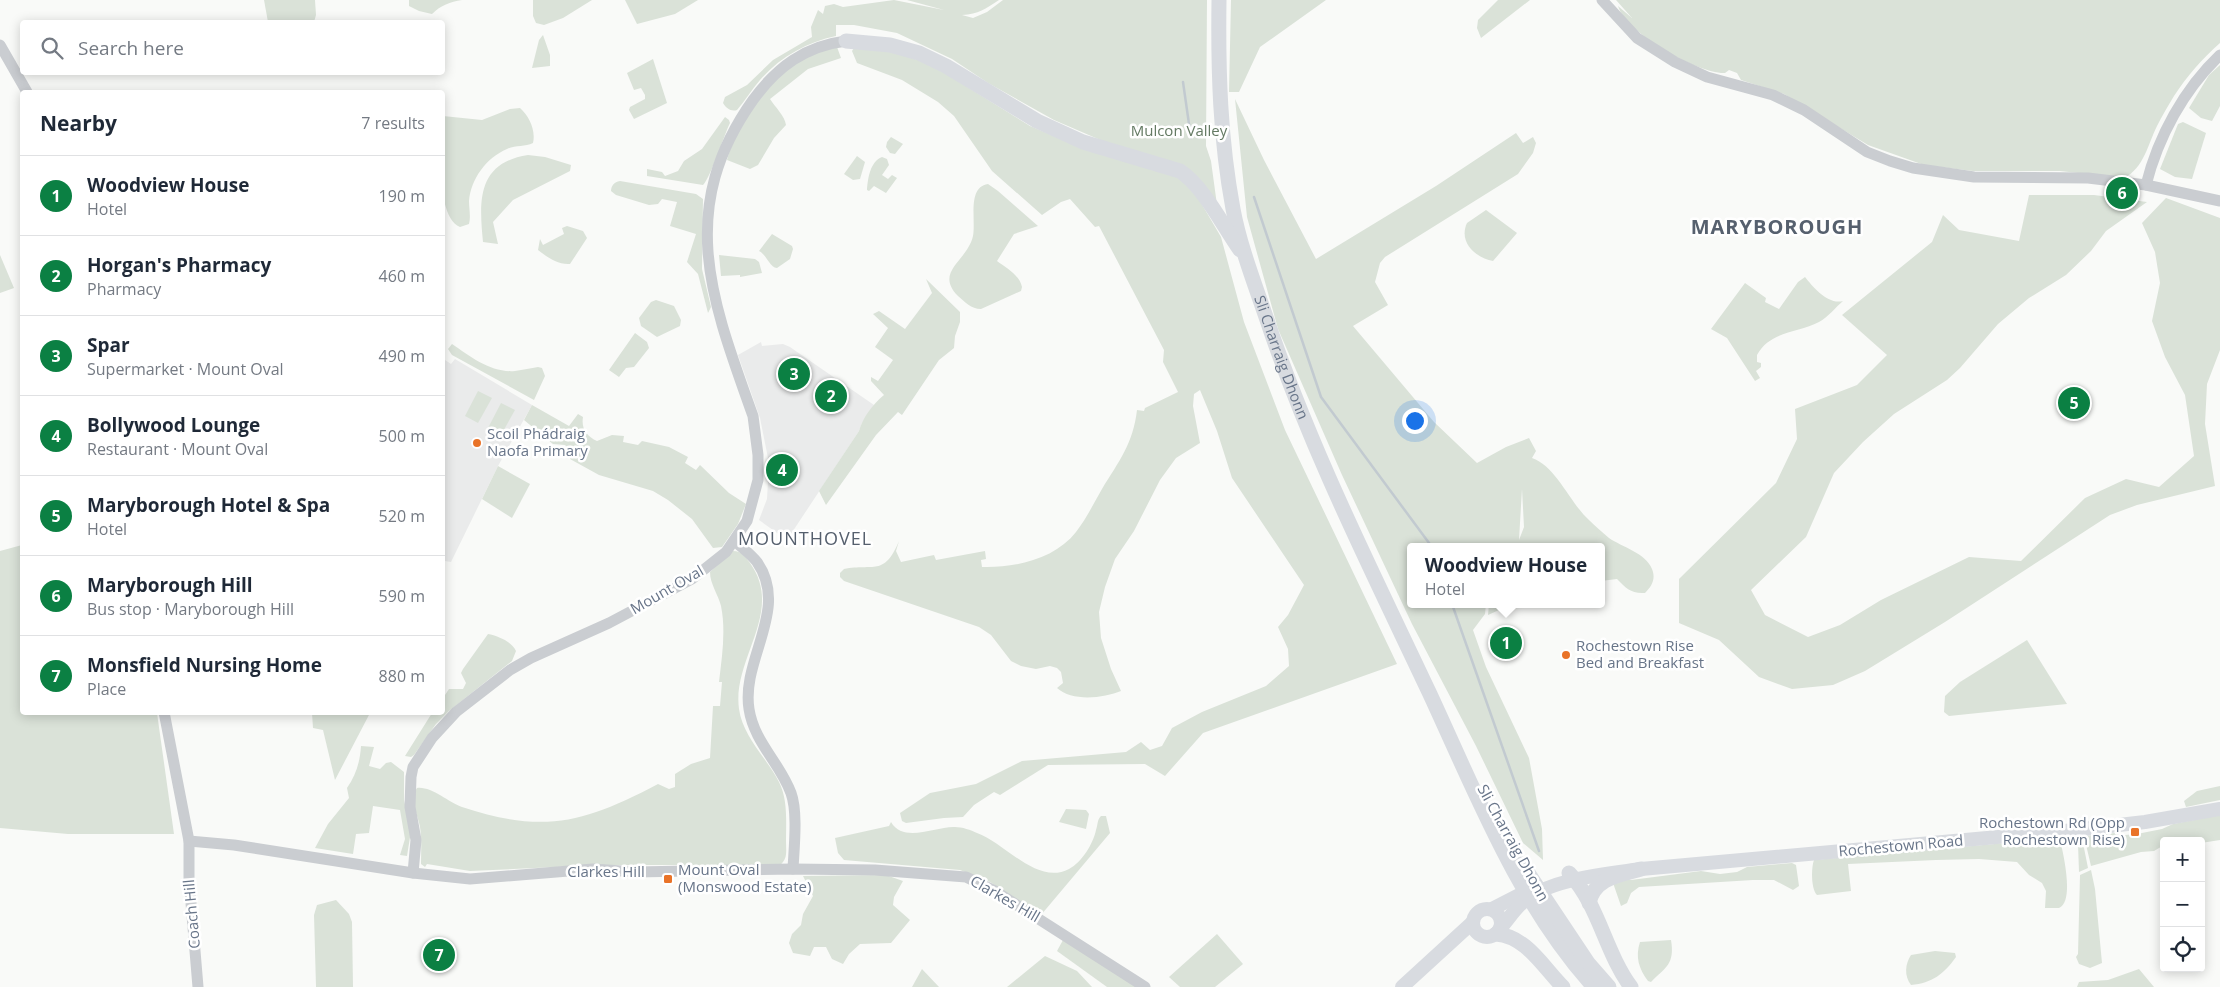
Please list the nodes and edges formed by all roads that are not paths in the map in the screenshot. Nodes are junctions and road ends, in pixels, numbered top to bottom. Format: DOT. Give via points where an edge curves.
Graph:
graph roads {
  1 [pos="1219,0"];
  2 [pos="1602,0"];
  3 [pos="846,41"];
  4 [pos="0,46"];
  5 [pos="2220,55"];
  6 [pos="26,90"];
  7 [pos="2146,185"];
  8 [pos="2220,201"];
  9 [pos="1246,259"];
  10 [pos="735,541"];
  11 [pos="165,715"];
  12 [pos="2220,809"];
  13 [pos="189,841"];
  14 [pos="1641,868"];
  15 [pos="794,869"];
  16 [pos="413,873"];
  17 [pos="1572,877"];
  18 [pos="1589,903"];
  19 [pos="1492,909"];
  20 [pos="1548,916"];
  21 [pos="1473,922"];
  22 [pos="1498,932"];
  23 [pos="1479,935"];
  24 [pos="1444,949"];
  25 [pos="198,987"];
  26 [pos="1145,987"];
  27 [pos="1402,987"];
  28 [pos="1563,987"];
  29 [pos="1594,987"];
  30 [pos="1609,987"];
  31 [pos="1631,987"];
  1 -- 9 [label="highway, Sli Charraig Dhonn" via="1222,135 1234,211"];
  2 -- 7 [label="street" via="1637,38 1676,62 1707,77 1773,95 1804,110 1867,152 1890,161 1913,168 1974,177 2088,178"];
  3 -- 9 [label="highway" via="890,45 919,53 1037,122 1083,142 1180,171 1191,178 1200,190"];
  3 -- 10 [label="street, Mount Oval" via="814,48 776,72 734,128 711,191 707,226 712,293 753,416 758,455 758,480 751,511"];
  4 -- 6 [label="street"];
  5 -- 7 [label="street" via="2206,68 2177,111 2151,165"];
  7 -- 8 [label="street"];
  9 -- 20 [label="highway, Sli Charraig Dhonn" via="1280,360 1310,435 1428,692 1481,807"];
  10 -- 15 [label="street" via="756,561 768,589 769,607 749,680 749,706 758,738 792,794"];
  10 -- 16 [label="street, Mount Oval" via="692,579 531,658 510,670 452,716 432,738 413,767 410,807 416,840"];
  11 -- 13 [label="street, Coach Hill"];
  12 -- 14 [label="main road, Rochestown Road" via="2083,829"];
  13 -- 16 [label="street, Clarkes Hill"];
  13 -- 25 [label="street, Coach Hill"];
  14 -- 17 [label="main road, Rochestown Road" via="1610,866"];
  14 -- 18 [label="highway" via="1595,886"];
  15 -- 16 [label="street, Clarkes Hill" via="636,872 593,869 470,879"];
  15 -- 26 [label="street, Clarkes Hill" via="966,876 995,891"];
  17 -- 18 [label="highway"];
  17 -- 19 [label="main road, Rochestown Road" via="1546,880"];
  17 -- 22 [label="main road, Rochestown Road" via="1522,902"];
  18 -- 31 [label="highway" via="1606,943"];
  19 -- 21 [label="main road" via="1480,910"];
  19 -- 22 [label="main road" via="1501,920"];
  20 -- 29 [label="highway, Sli Charraig Dhonn"];
  20 -- 30 [label="highway, Sli Charraig Dhonn"];
  21 -- 23 [label="main road"];
  21 -- 24 [label="main road"];
  22 -- 23 [label="main road" via="1487,937"];
  22 -- 28 [label="highway" via="1526,946"];
  23 -- 24 [label="main road" via="1468,936"];
  24 -- 27 [label="main road"];
}
